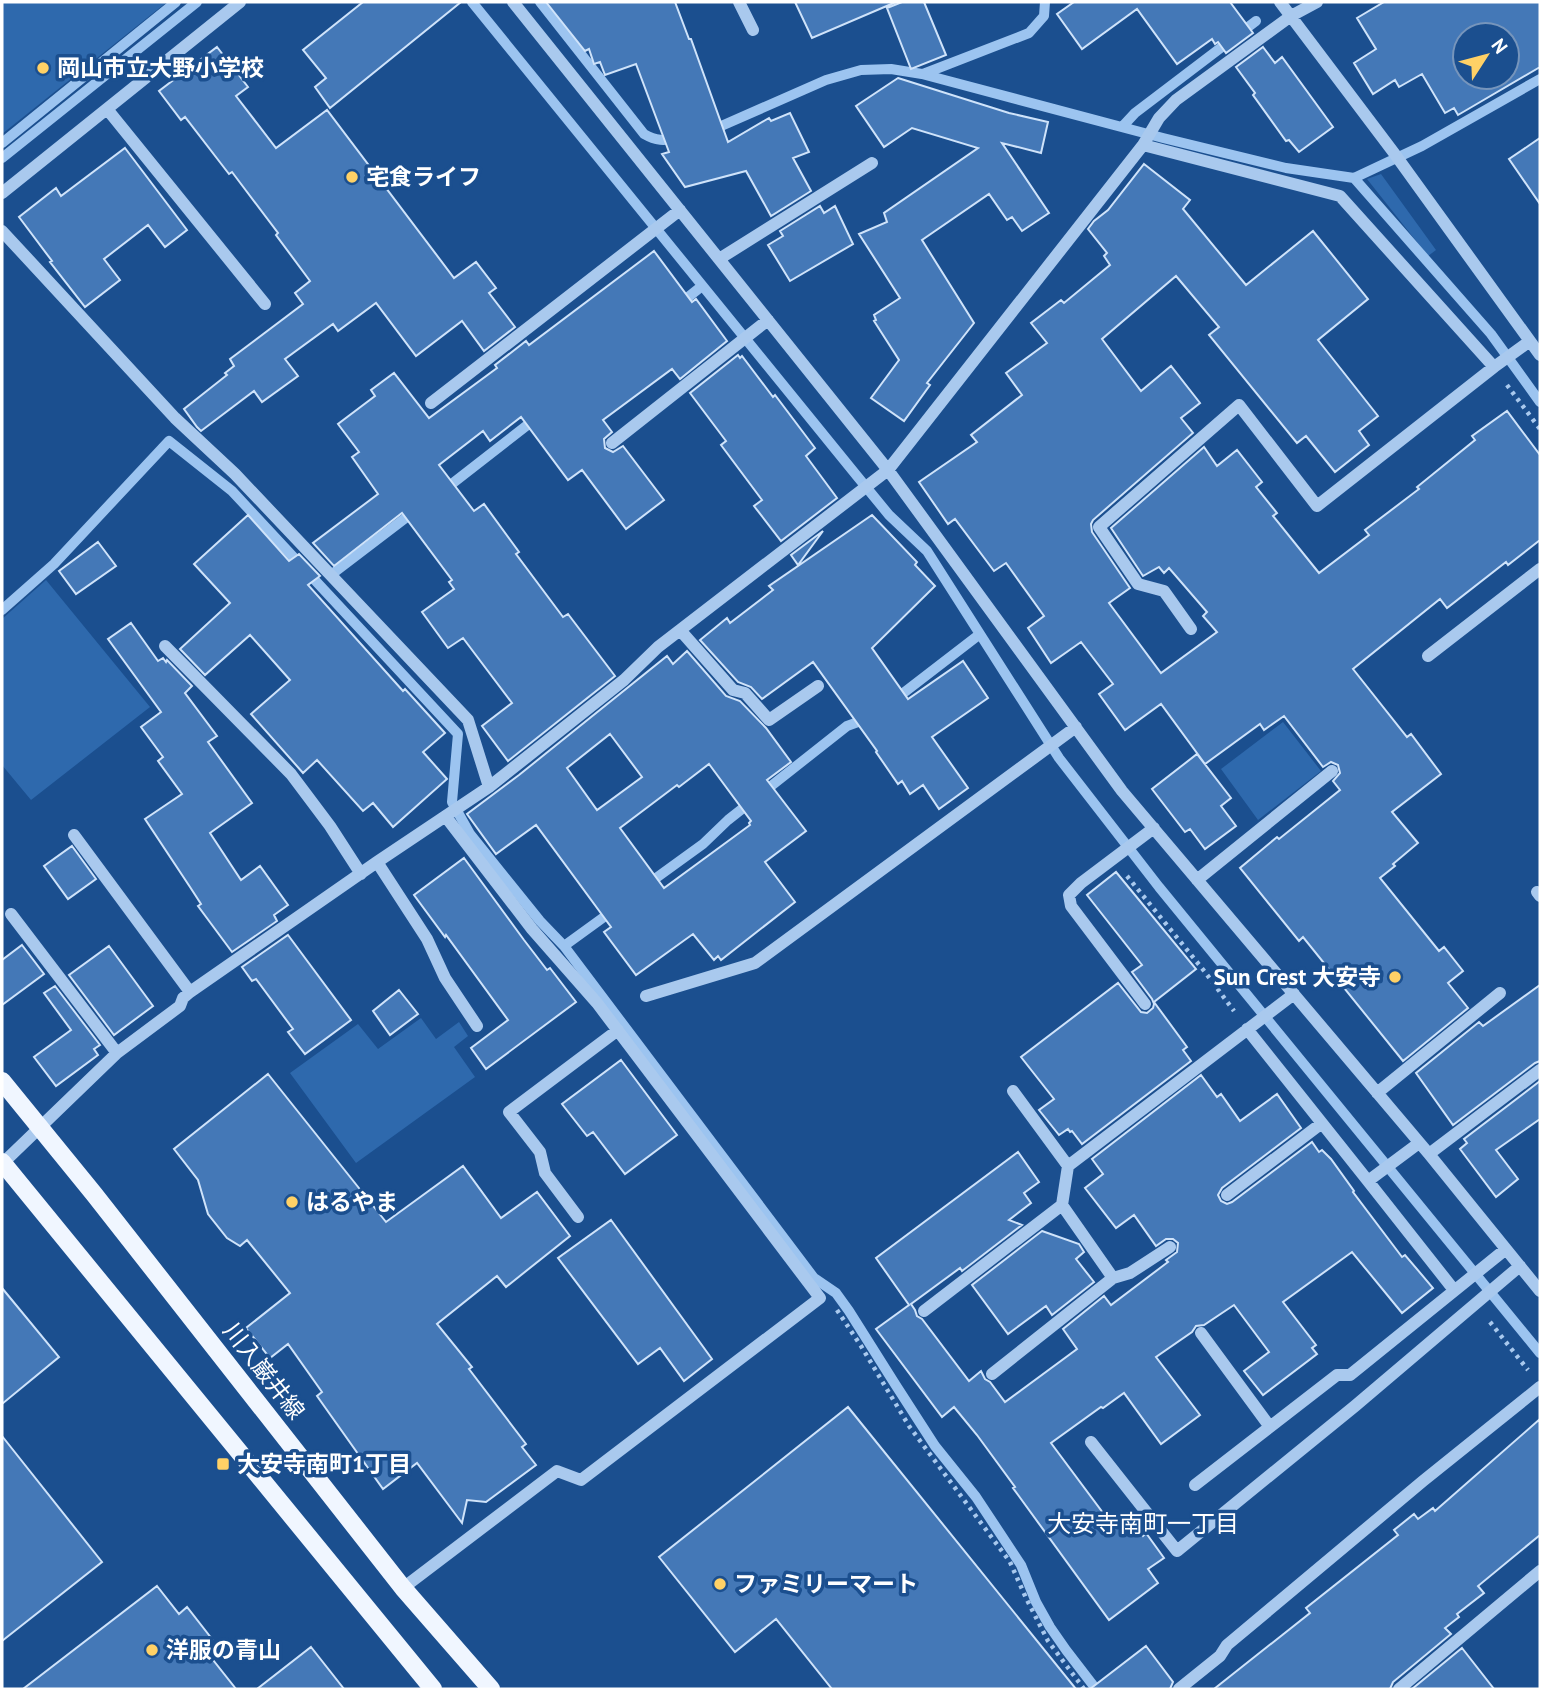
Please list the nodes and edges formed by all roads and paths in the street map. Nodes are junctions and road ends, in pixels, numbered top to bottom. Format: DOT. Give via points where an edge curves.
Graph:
graph roads {
  1 [pos="240,2"];
  2 [pos="513,2"];
  3 [pos="739,2"];
  4 [pos="1280,2"];
  5 [pos="1317,2"];
  6 [pos="1291,16"];
  7 [pos="752,30"];
  8 [pos="107,108"];
  9 [pos="1145,142"];
  10 [pos="872,163"];
  11 [pos="2,193"];
  12 [pos="680,210"];
  13 [pos="2,232"];
  14 [pos="719,259"];
  15 [pos="265,304"];
  16 [pos="768,320"];
  17 [pos="1530,341"];
  18 [pos="1540,355"];
  19 [pos="1497,365"];
  20 [pos="431,403"];
  21 [pos="1540,429"];
  22 [pos="612,443"];
  23 [pos="888,470"];
  24 [pos="1540,569"];
  25 [pos="1191,629"];
  26 [pos="680,630"];
  27 [pos="165,646"];
  28 [pos="1429,656"];
  29 [pos="818,686"];
  30 [pos="1076,727"];
  31 [pos="1332,771"];
  32 [pos="489,787"];
  33 [pos="449,815"];
  34 [pos="1154,828"];
  35 [pos="74,835"];
  36 [pos="1115,857"];
  37 [pos="377,862"];
  38 [pos="361,874"];
  39 [pos="1197,880"];
  40 [pos="11,914"];
  41 [pos="190,992"];
  42 [pos="1500,993"];
  43 [pos="1294,994"];
  44 [pos="646,996"];
  45 [pos="1145,1004"];
  46 [pos="477,1026"];
  47 [pos="1250,1027"];
  48 [pos="618,1030"];
  49 [pos="117,1053"];
  50 [pos="1540,1070"];
  51 [pos="2,1081"];
  52 [pos="1013,1091"];
  53 [pos="1377,1093"];
  54 [pos="1322,1123"];
  55 [pos="39,1128"];
  56 [pos="1419,1143"];
  57 [pos="1429,1154"];
  58 [pos="2,1163"];
  59 [pos="1068,1166"];
  60 [pos="1373,1178"];
  61 [pos="1227,1195"];
  62 [pos="1062,1205"];
  63 [pos="578,1217"];
  64 [pos="1170,1247"];
  65 [pos="1506,1250"];
  66 [pos="1520,1266"];
  67 [pos="1113,1278"];
  68 [pos="1459,1287"];
  69 [pos="1540,1292"];
  70 [pos="820,1298"];
  71 [pos="1477,1301"];
  72 [pos="924,1311"];
  73 [pos="1201,1333"];
  74 [pos="992,1374"];
  75 [pos="1532,1375"];
  76 [pos="1540,1387"];
  77 [pos="1270,1427"];
  78 [pos="1091,1442"];
  79 [pos="1195,1485"];
  80 [pos="1540,1571"];
  81 [pos="403,1588"];
  82 [pos="433,1689"];
  83 [pos="491,1689"];
  84 [pos="1084,1689"];
  85 [pos="1179,1689"];
  86 [pos="1399,1689"];
  1 -- 8 [label="street"];
  2 -- 12 [label="street"];
  3 -- 7 [label="street"];
  4 -- 6 [label="street"];
  5 -- 6 [label="street"];
  6 -- 9 [label="street" via="1176,100"];
  6 -- 17 [label="street"];
  8 -- 11 [label="street"];
  8 -- 15 [label="street"];
  9 -- 19 [label="street" via="1340,195"];
  9 -- 23 [label="street"];
  10 -- 14 [label="street"];
  12 -- 14 [label="street"];
  12 -- 20 [label="street"];
  13 -- 32 [label="street" via="468,720"];
  14 -- 16 [label="street"];
  16 -- 22 [label="street"];
  16 -- 23 [label="street"];
  17 -- 18 [label="street"];
  17 -- 19 [label="street"];
  19 -- 21 [label="path"];
  19 -- 25 [label="street" via="1317,506 1239,405 1099,527 1138,584 1164,591"];
  23 -- 26 [label="street"];
  23 -- 30 [label="street"];
  24 -- 28 [label="street"];
  26 -- 29 [label="street" via="733,691 745,693 769,720"];
  26 -- 32 [label="street"];
  27 -- 38 [label="street" via="291,774"];
  30 -- 34 [label="street"];
  30 -- 44 [label="street" via="755,963"];
  31 -- 39 [label="street"];
  32 -- 33 [label="street"];
  33 -- 37 [label="street"];
  33 -- 48 [label="street" via="532,929"];
  34 -- 36 [label="street"];
  34 -- 39 [label="street"];
  35 -- 41 [label="street"];
  36 -- 45 [label="street" via="1069,895 1071,906"];
  36 -- 47 [label="path"];
  37 -- 38 [label="street"];
  37 -- 46 [label="street"];
  38 -- 41 [label="street"];
  39 -- 43 [label="street"];
  40 -- 49 [label="street"];
  41 -- 49 [label="street" via="180,1006"];
  42 -- 53 [label="street"];
  43 -- 47 [label="street"];
  43 -- 53 [label="street"];
  47 -- 54 [label="street"];
  47 -- 59 [label="street"];
  48 -- 63 [label="street" via="509,1112 540,1152 545,1173"];
  48 -- 70 [label="street"];
  49 -- 55 [label="street"];
  50 -- 57 [label="street"];
  51 -- 55 [label="main road, 川入巌井線"];
  52 -- 59 [label="street"];
  53 -- 56 [label="street"];
  54 -- 60 [label="street"];
  54 -- 61 [label="street"];
  55 -- 58 [label="street"];
  55 -- 81 [label="main road, 川入巌井線"];
  56 -- 57 [label="street"];
  56 -- 60 [label="street"];
  57 -- 65 [label="street"];
  58 -- 82 [label="main road"];
  59 -- 62 [label="street"];
  60 -- 68 [label="street"];
  62 -- 67 [label="street"];
  62 -- 72 [label="street"];
  64 -- 67 [label="street" via="1130,1273"];
  65 -- 66 [label="street"];
  65 -- 68 [label="street"];
  66 -- 69 [label="street"];
  66 -- 71 [label="street"];
  67 -- 74 [label="street"];
  68 -- 77 [label="street" via="1350,1375 1337,1375"];
  70 -- 81 [label="street" via="581,1480 557,1471"];
  70 -- 84 [label="path" via="833,1305 909,1426 1010,1562 1048,1641"];
  71 -- 75 [label="path"];
  71 -- 78 [label="street" via="1177,1551"];
  73 -- 77 [label="street"];
  76 -- 85 [label="street"];
  77 -- 79 [label="street"];
  80 -- 86 [label="street"];
  81 -- 83 [label="main road, 川入巌井線"];
}
